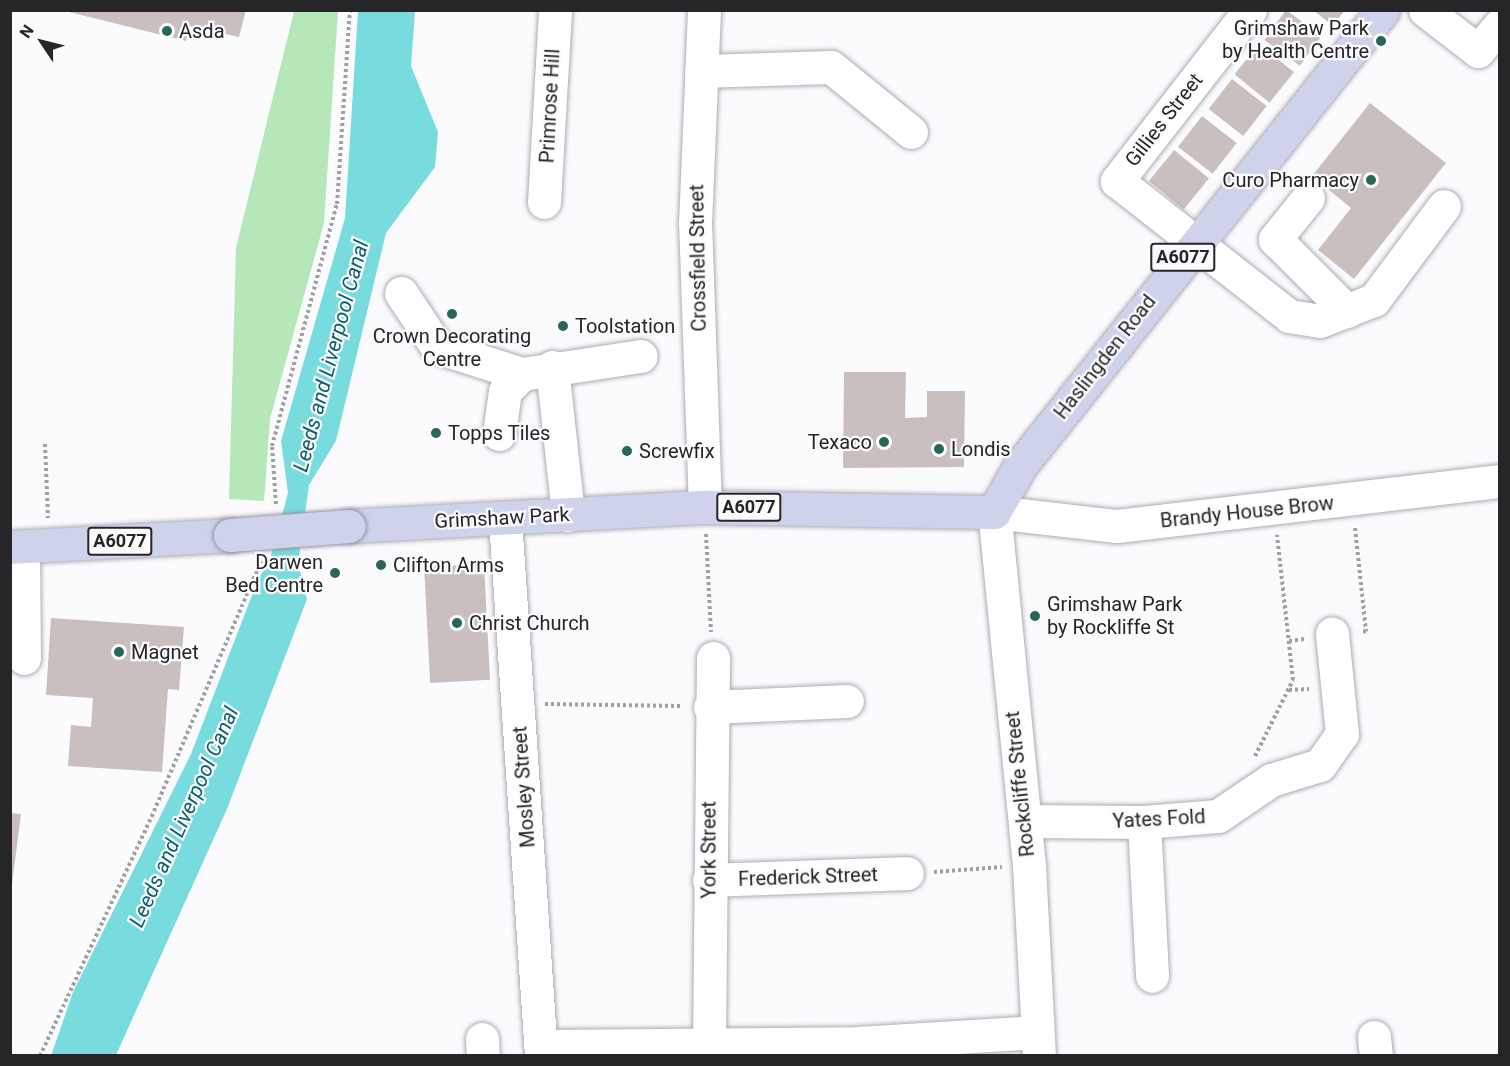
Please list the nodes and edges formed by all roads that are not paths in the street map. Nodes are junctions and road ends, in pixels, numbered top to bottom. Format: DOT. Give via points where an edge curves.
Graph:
graph roads {
  1 [pos="555,10"];
  2 [pos="704,10"];
  3 [pos="1250,10"];
  4 [pos="1383,10"];
  5 [pos="1425,10"];
  6 [pos="1500,25"];
  7 [pos="701,71"];
  8 [pos="911,132"];
  9 [pos="1308,198"];
  10 [pos="544,202"];
  11 [pos="1444,206"];
  12 [pos="1195,241"];
  13 [pos="401,293"];
  14 [pos="1347,310"];
  15 [pos="641,356"];
  16 [pos="537,370"];
  17 [pos="499,434"];
  18 [pos="1500,481"];
  19 [pos="705,507"];
  20 [pos="994,512"];
  21 [pos="567,515"];
  22 [pos="505,519"];
  23 [pos="17,547"];
  24 [pos="1333,634"];
  25 [pos="24,658"];
  26 [pos="713,658"];
  27 [pos="847,702"];
  28 [pos="710,707"];
  29 [pos="1025,821"];
  30 [pos="1144,822"];
  31 [pos="907,873"];
  32 [pos="708,880"];
  33 [pos="1152,976"];
  34 [pos="709,1042"];
  35 [pos="1038,1044"];
  36 [pos="858,1049"];
  37 [pos="541,1051"];
  1 -- 10 [label="street, Primrose Hill"];
  2 -- 7 [label="street, Crossfield Street"];
  3 -- 12 [label="street, Gillies Street" via="1117,181"];
  4 -- 12 [label="highway, Haslingden Road / A6077"];
  5 -- 6 [label="street" via="1478,51"];
  7 -- 8 [label="street" via="831,67"];
  7 -- 19 [label="street, Crossfield Street" via="694,221"];
  9 -- 14 [label="street" via="1275,239"];
  11 -- 14 [label="street" via="1374,300"];
  12 -- 14 [label="street" via="1289,316 1320,321"];
  12 -- 20 [label="highway, Haslingden Road / A6077" via="1020,466"];
  13 -- 16 [label="street" via="437,347"];
  15 -- 16 [label="street"];
  16 -- 17 [label="street" via="505,391"];
  16 -- 21 [label="street"];
  18 -- 20 [label="street, Brandy House Brow" via="1117,526"];
  19 -- 20 [label="highway, Grimshaw Park / A6077"];
  19 -- 21 [label="highway, Grimshaw Park / A6077"];
  20 -- 29 [label="street, Rockcliffe Street"];
  21 -- 22 [label="highway, Grimshaw Park / A6077"];
  22 -- 23 [label="highway, Grimshaw Park / A6077, bridge"];
  22 -- 37 [label="street, Mosley Street"];
  23 -- 25 [label="street"];
  24 -- 30 [label="street, Yates Fold" via="1342,734 1320,765 1271,780 1218,816"];
  26 -- 28 [label="street, York Street"];
  27 -- 28 [label="street"];
  28 -- 32 [label="street, York Street"];
  29 -- 30 [label="street, Yates Fold"];
  29 -- 35 [label="street, Rockcliffe Street"];
  30 -- 33 [label="street"];
  31 -- 32 [label="street, Frederick Street"];
  32 -- 34 [label="street, York Street"];
  34 -- 36 [label="street"];
  34 -- 37 [label="street"];
  35 -- 36 [label="street"];
}
